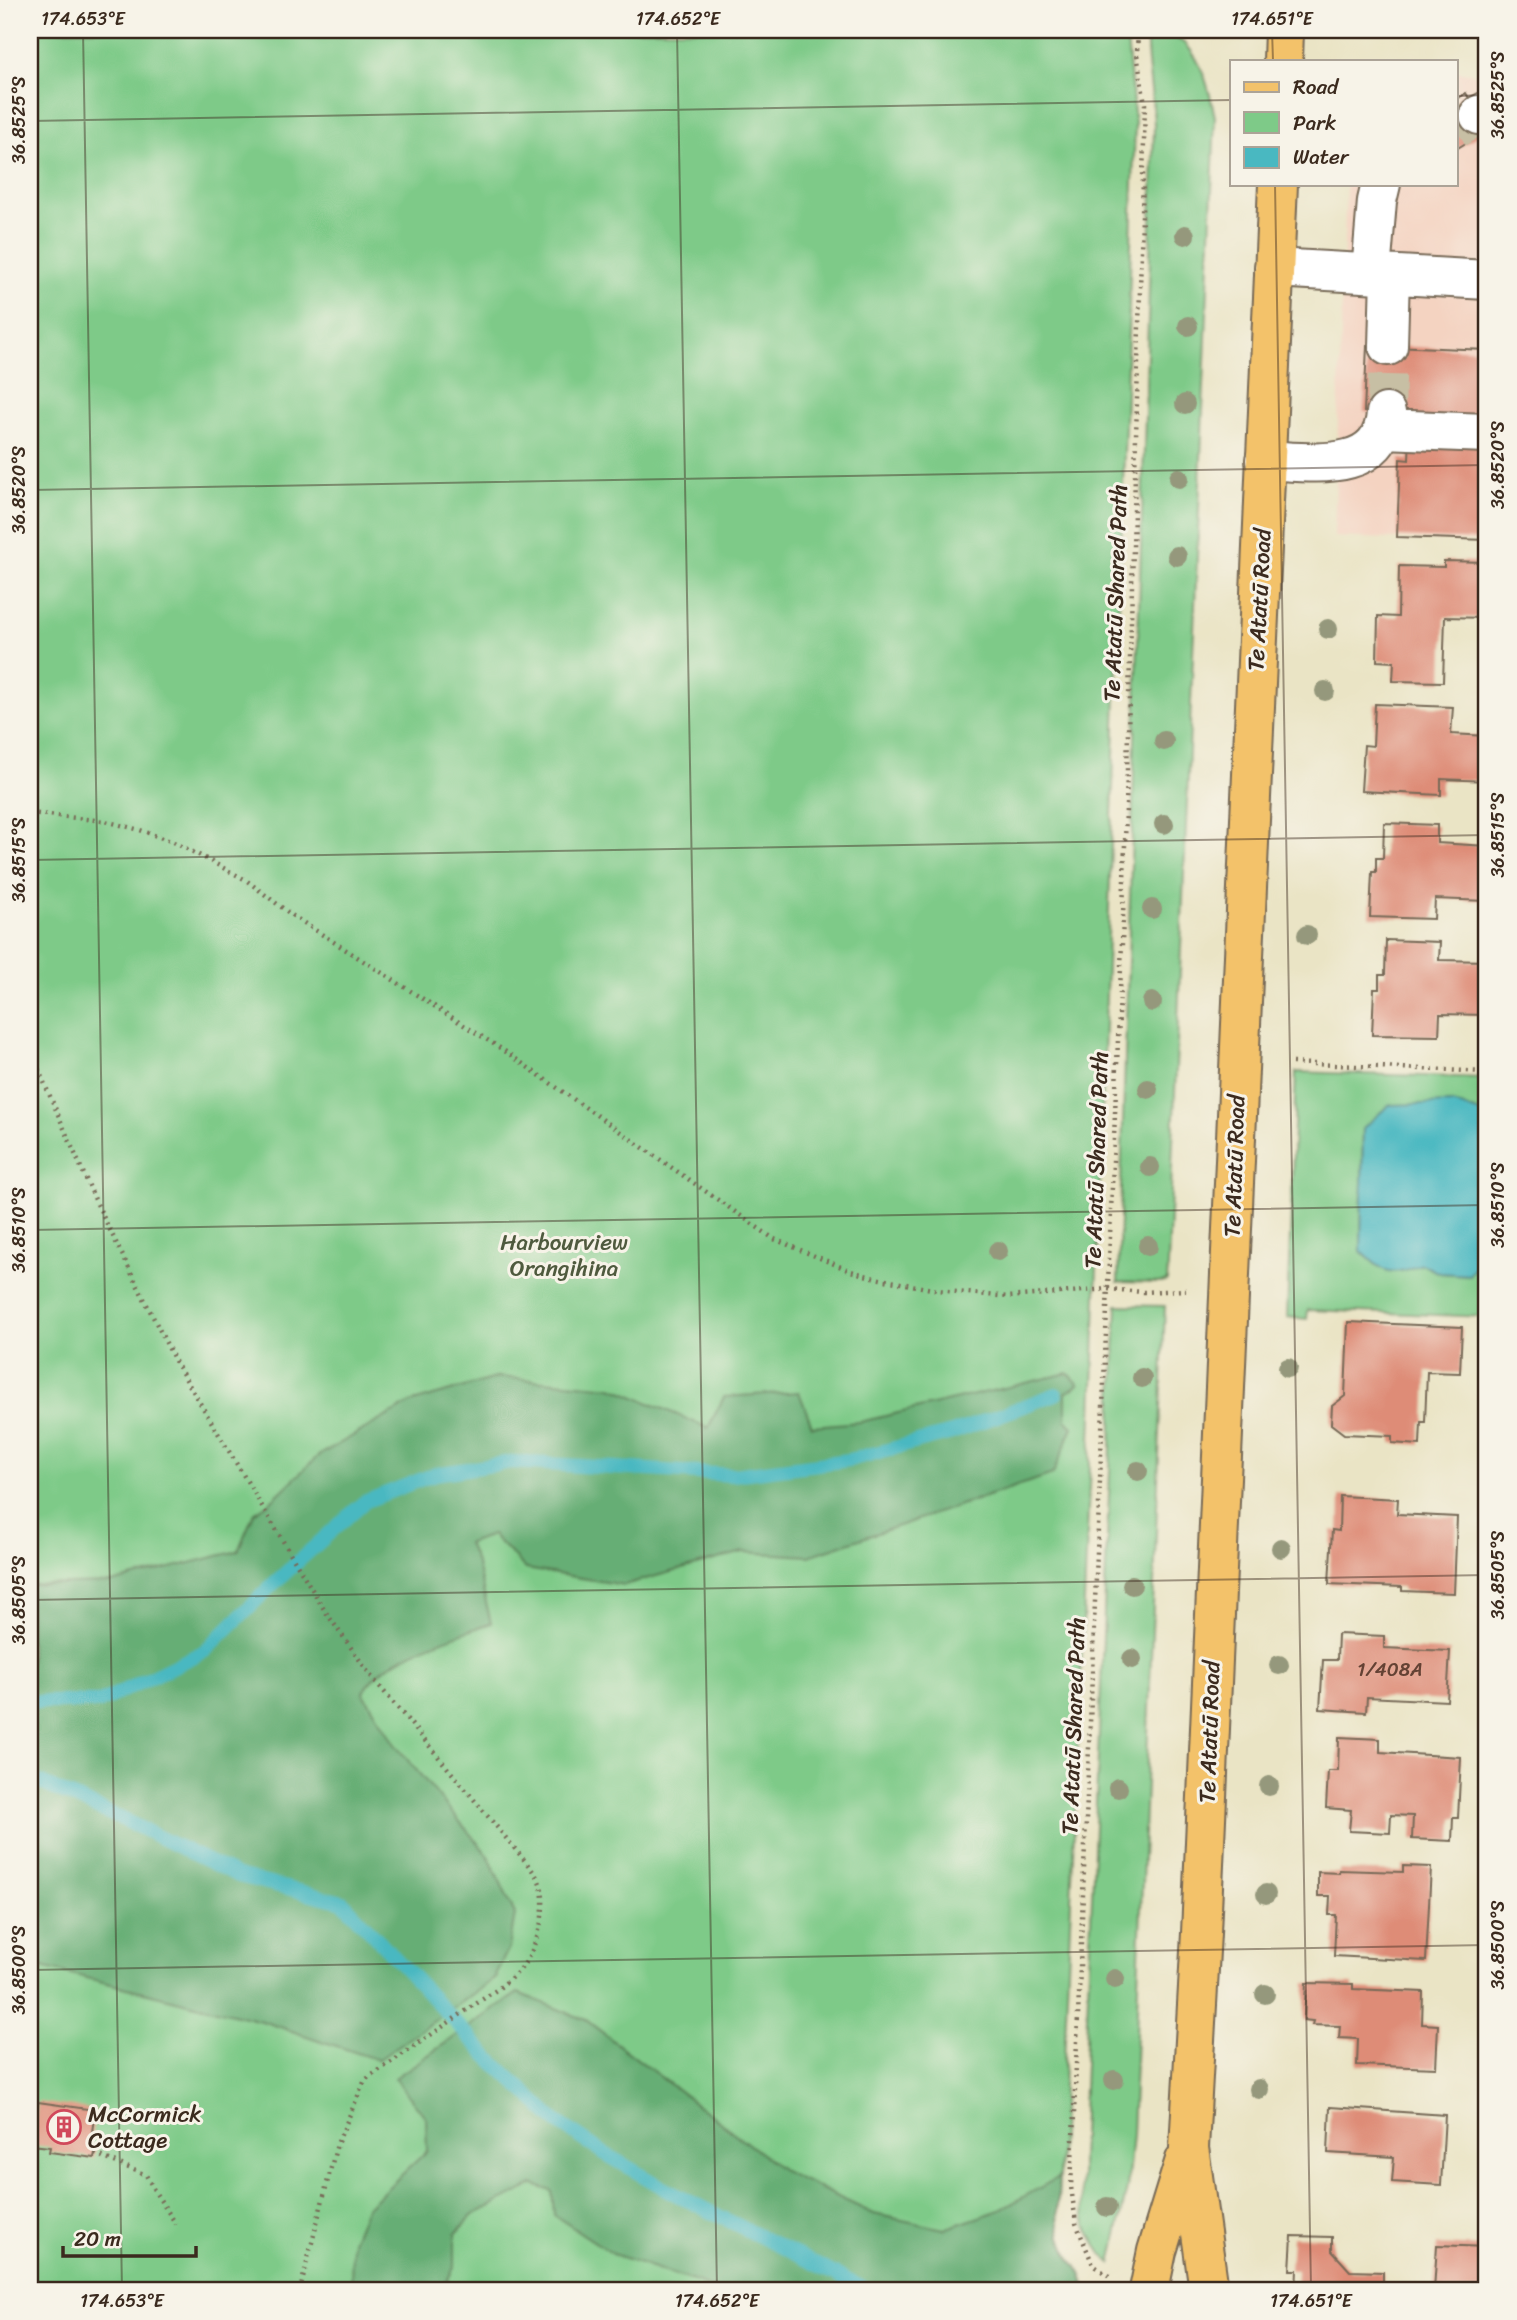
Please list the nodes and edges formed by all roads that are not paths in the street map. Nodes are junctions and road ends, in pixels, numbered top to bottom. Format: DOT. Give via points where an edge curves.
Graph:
graph roads {
  1 [pos="1284,30"];
  2 [pos="1283,60"];
  3 [pos="1278,186"];
  4 [pos="1381,186"];
  5 [pos="1274,268"];
  6 [pos="1381,274"];
  7 [pos="1487,280"];
  8 [pos="1388,346"];
  9 [pos="1487,433"];
  10 [pos="1265,460"];
  11 [pos="1189,2148"];
  12 [pos="1149,2290"];
  13 [pos="1209,2290"];
  1 -- 2 [label="main road"];
  3 -- 5 [label="main road, Te Atatū Road"];
  4 -- 6 [label="lane" via="1377,201"];
  5 -- 6 [label="lane"];
  5 -- 10 [label="main road, Te Atatū Road"];
  6 -- 7 [label="lane"];
  6 -- 8 [label="lane"];
  9 -- 10 [label="lane" via="1385,421 1373,448 1363,455 1317,462"];
  10 -- 11 [label="main road, Te Atatū Road"];
  11 -- 12 [label="main road, Te Atatū Road"];
  11 -- 13 [label="main road, Te Atatū Road"];
}
